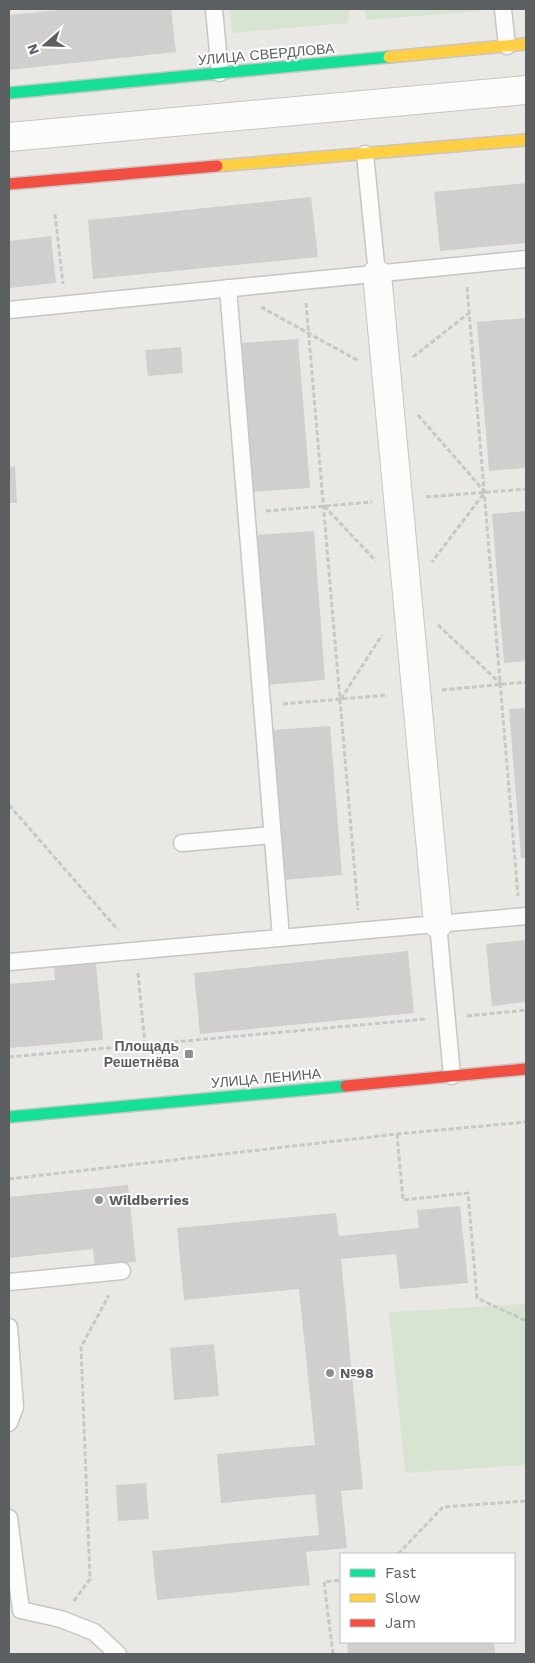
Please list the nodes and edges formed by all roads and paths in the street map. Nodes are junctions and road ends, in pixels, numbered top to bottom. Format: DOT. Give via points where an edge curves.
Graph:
graph roads {
  1 [pos="214,9"];
  2 [pos="503,9"];
  3 [pos="526,44"];
  4 [pos="506,46"];
  5 [pos="220,73"];
  6 [pos="526,90"];
  7 [pos="9,93"];
  8 [pos="9,137"];
  9 [pos="526,140"];
  10 [pos="365,154"];
  11 [pos="9,184"];
  12 [pos="56,214"];
  13 [pos="526,259"];
  14 [pos="465,265"];
  15 [pos="376,274"];
  16 [pos="304,281"];
  17 [pos="228,288"];
  18 [pos="65,304"];
  19 [pos="9,310"];
  20 [pos="469,313"];
  21 [pos="309,334"];
  22 [pos="386,377"];
  23 [pos="417,413"];
  24 [pos="484,492"];
  25 [pos="9,804"];
  26 [pos="272,835"];
  27 [pos="182,843"];
  28 [pos="523,916"];
  29 [pos="438,924"];
  30 [pos="360,930"];
  31 [pos="281,937"];
  32 [pos="136,950"];
  33 [pos="9,962"];
  34 [pos="526,1010"];
  35 [pos="447,1018"];
  36 [pos="145,1045"];
  37 [pos="9,1057"];
  38 [pos="526,1069"];
  39 [pos="452,1076"];
  40 [pos="9,1117"];
  41 [pos="526,1122"];
  42 [pos="397,1134"];
  43 [pos="9,1179"];
  44 [pos="122,1272"];
  45 [pos="9,1282"];
  46 [pos="526,1321"];
  47 [pos="9,1327"];
  48 [pos="9,1423"];
  49 [pos="526,1501"];
  50 [pos="9,1518"];
  51 [pos="399,1553"];
  52 [pos="340,1580"];
  53 [pos="61,1619"];
  54 [pos="118,1654"];
  55 [pos="333,1654"];
  1 -- 5 [label="lane"];
  2 -- 4 [label="lane"];
  3 -- 4 [label="street, УЛИЦА СВЕРДЛОВА"];
  4 -- 5 [label="street, УЛИЦА СВЕРДЛОВА"];
  5 -- 7 [label="street, УЛИЦА СВЕРДЛОВА"];
  6 -- 8 [label="street"];
  9 -- 10 [label="street"];
  10 -- 11 [label="street"];
  10 -- 15 [label="lane"];
  12 -- 18 [label="path"];
  13 -- 14 [label="lane"];
  14 -- 15 [label="lane"];
  14 -- 20 [label="path"];
  15 -- 16 [label="lane"];
  15 -- 22 [label="street"];
  16 -- 17 [label="lane"];
  16 -- 21 [label="path"];
  17 -- 18 [label="lane"];
  17 -- 21 [label="path"];
  17 -- 26 [label="lane"];
  18 -- 19 [label="lane"];
  20 -- 22 [label="path"];
  20 -- 24 [label="path"];
  21 -- 22 [label="path"];
  21 -- 30 [label="path"];
  22 -- 29 [label="street"];
  23 -- 24 [label="path"];
  24 -- 28 [label="path"];
  25 -- 32 [label="path"];
  26 -- 27 [label="lane"];
  26 -- 31 [label="lane"];
  28 -- 29 [label="lane"];
  29 -- 30 [label="lane"];
  29 -- 35 [label="lane"];
  30 -- 31 [label="lane"];
  31 -- 32 [label="lane"];
  32 -- 33 [label="lane"];
  32 -- 36 [label="path"];
  34 -- 35 [label="path"];
  35 -- 36 [label="path"];
  35 -- 39 [label="lane"];
  36 -- 37 [label="path"];
  38 -- 39 [label="street, УЛИЦА ЛЕНИНА"];
  39 -- 40 [label="street, УЛИЦА ЛЕНИНА"];
  41 -- 42 [label="path"];
  42 -- 43 [label="path"];
  42 -- 46 [label="path" via="403,1200 468,1193 477,1298"];
  44 -- 45 [label="lane"];
  44 -- 53 [label="path" via="81,1347 90,1579"];
  47 -- 48 [label="lane" via="15,1407"];
  49 -- 51 [label="path" via="443,1507"];
  50 -- 53 [label="lane" via="21,1610"];
  52 -- 55 [label="path" via="324,1582"];
  53 -- 54 [label="lane" via="94,1632"];
}
